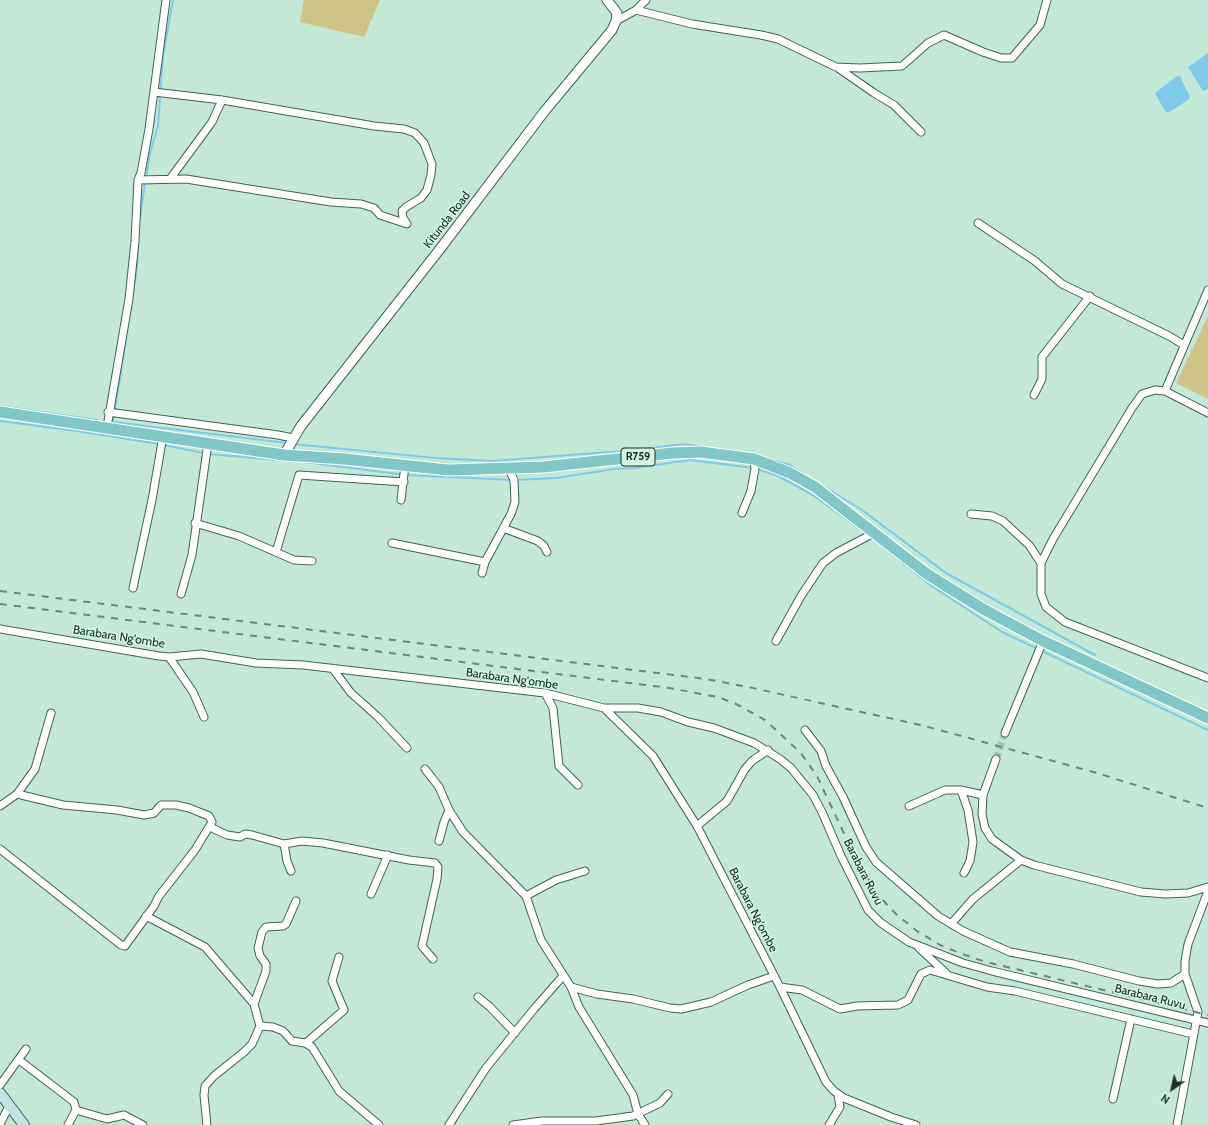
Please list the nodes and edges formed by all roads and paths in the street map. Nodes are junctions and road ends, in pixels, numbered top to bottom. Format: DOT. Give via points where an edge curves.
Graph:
graph roads {
  1 [pos="166,0"];
  2 [pos="607,0"];
  3 [pos="646,0"];
  4 [pos="1047,0"];
  5 [pos="636,10"];
  6 [pos="616,21"];
  7 [pos="836,67"];
  8 [pos="154,92"];
  9 [pos="222,100"];
  10 [pos="921,132"];
  11 [pos="170,179"];
  12 [pos="138,180"];
  13 [pos="978,223"];
  14 [pos="1208,290"];
  15 [pos="1090,296"];
  16 [pos="1184,344"];
  17 [pos="1165,391"];
  18 [pos="1034,395"];
  19 [pos="0,412"];
  20 [pos="108,412"];
  21 [pos="1208,413"];
  22 [pos="106,427"];
  23 [pos="163,436"];
  24 [pos="293,438"];
  25 [pos="208,443"];
  26 [pos="284,454"];
  27 [pos="754,459"];
  28 [pos="405,465"];
  29 [pos="509,469"];
  30 [pos="404,482"];
  31 [pos="401,500"];
  32 [pos="742,513"];
  33 [pos="971,514"];
  34 [pos="196,523"];
  35 [pos="503,528"];
  36 [pos="874,533"];
  37 [pos="392,543"];
  38 [pos="276,552"];
  39 [pos="547,552"];
  40 [pos="312,561"];
  41 [pos="485,562"];
  42 [pos="1042,563"];
  43 [pos="482,573"];
  44 [pos="133,588"];
  45 [pos="182,594"];
  46 [pos="0,630"];
  47 [pos="776,641"];
  48 [pos="1043,641"];
  49 [pos="169,657"];
  50 [pos="332,668"];
  51 [pos="1208,678"];
  52 [pos="545,693"];
  53 [pos="604,708"];
  54 [pos="51,713"];
  55 [pos="204,717"];
  56 [pos="1208,718"];
  57 [pos="805,730"];
  58 [pos="1005,733"];
  59 [pos="407,748"];
  60 [pos="768,750"];
  61 [pos="996,759"];
  62 [pos="425,769"];
  63 [pos="578,786"];
  64 [pos="962,790"];
  65 [pos="17,794"];
  66 [pos="983,795"];
  67 [pos="0,806"];
  68 [pos="909,806"];
  69 [pos="449,810"];
  70 [pos="697,826"];
  71 [pos="210,827"];
  72 [pos="439,841"];
  73 [pos="284,844"];
  74 [pos="0,849"];
  75 [pos="388,855"];
  76 [pos="1021,860"];
  77 [pos="291,871"];
  78 [pos="585,871"];
  79 [pos="964,873"];
  80 [pos="1208,887"];
  81 [pos="1208,891"];
  82 [pos="371,894"];
  83 [pos="526,896"];
  84 [pos="296,901"];
  85 [pos="146,916"];
  86 [pos="951,924"];
  87 [pos="916,945"];
  88 [pos="339,956"];
  89 [pos="433,959"];
  90 [pos="948,974"];
  91 [pos="1185,974"];
  92 [pos="563,976"];
  93 [pos="774,976"];
  94 [pos="780,986"];
  95 [pos="571,987"];
  96 [pos="478,997"];
  97 [pos="254,1004"];
  98 [pos="1195,1019"];
  99 [pos="1131,1020"];
  100 [pos="1208,1023"];
  101 [pos="260,1026"];
  102 [pos="515,1033"];
  103 [pos="1193,1034"];
  104 [pos="306,1043"];
  105 [pos="26,1049"];
  106 [pos="19,1060"];
  107 [pos="0,1085"];
  108 [pos="0,1093"];
  109 [pos="668,1094"];
  110 [pos="838,1095"];
  111 [pos="1113,1099"];
  112 [pos="9,1106"];
  113 [pos="76,1110"];
  114 [pos="638,1114"];
  115 [pos="0,1124"];
  116 [pos="24,1125"];
  117 [pos="68,1125"];
  118 [pos="143,1125"];
  119 [pos="207,1125"];
  120 [pos="379,1125"];
  121 [pos="450,1125"];
  122 [pos="513,1125"];
  123 [pos="645,1125"];
  124 [pos="829,1125"];
  125 [pos="916,1125"];
  126 [pos="1177,1125"];
  1 -- 8 [label="street"];
  2 -- 6 [label="street" via="617,13"];
  3 -- 5 [label="street"];
  4 -- 7 [label="street" via="1040,25 1012,58 1001,58 983,52 944,35 928,43 902,66"];
  5 -- 6 [label="street"];
  5 -- 7 [label="street" via="692,24 778,39"];
  6 -- 24 [label="street, Kitunda Road" via="612,30 544,112"];
  7 -- 10 [label="street" via="894,105"];
  8 -- 9 [label="street"];
  8 -- 12 [label="street"];
  9 -- 11 [label="street" via="212,122"];
  9 -- 11 [label="street" via="374,126 404,128 415,133 424,143 432,164 427,190 421,198 402,211 407,224 361,204"];
  11 -- 12 [label="street"];
  12 -- 20 [label="street" via="129,299"];
  13 -- 15 [label="street" via="1035,261 1056,279"];
  14 -- 16 [label="street"];
  15 -- 16 [label="street"];
  15 -- 18 [label="street" via="1042,357 1042,379"];
  16 -- 17 [label="street"];
  17 -- 21 [label="street"];
  17 -- 42 [label="street" via="1154,390 1142,394 1053,539"];
  19 -- 22 [label="main road, R759"];
  20 -- 22 [label="street"];
  20 -- 24 [label="street"];
  22 -- 23 [label="main road, R759"];
  23 -- 25 [label="main road, R759"];
  23 -- 44 [label="street"];
  24 -- 26 [label="street, Kitunda Road"];
  25 -- 26 [label="main road, R759"];
  25 -- 34 [label="street"];
  26 -- 28 [label="main road, R759"];
  27 -- 29 [label="main road, R759" via="701,452 674,453"];
  27 -- 32 [label="street" via="751,491"];
  27 -- 36 [label="main road, R759" via="790,473 815,487"];
  28 -- 29 [label="main road, R759" via="448,470"];
  28 -- 30 [label="street"];
  29 -- 35 [label="street" via="514,480 515,502"];
  30 -- 31 [label="street"];
  30 -- 38 [label="street" via="299,474"];
  33 -- 42 [label="street" via="992,516 1003,521 1029,545"];
  34 -- 38 [label="street" via="240,536"];
  34 -- 45 [label="street" via="192,555"];
  35 -- 39 [label="street" via="538,541"];
  35 -- 41 [label="street"];
  36 -- 47 [label="street" via="823,563"];
  36 -- 48 [label="main road, R759" via="956,594"];
  37 -- 41 [label="street"];
  38 -- 40 [label="street" via="294,560"];
  41 -- 43 [label="street"];
  42 -- 51 [label="street" via="1041,594 1046,607 1065,622"];
  46 -- 49 [label="street, Barabara Ng'ombe"];
  48 -- 56 [label="main road, R759"];
  48 -- 58 [label="street"];
  49 -- 50 [label="street, Barabara Ng'ombe" via="201,654 256,663"];
  49 -- 55 [label="street" via="193,692"];
  50 -- 52 [label="street, Barabara Ng'ombe"];
  50 -- 59 [label="street" via="351,693"];
  52 -- 53 [label="street, Barabara Ng'ombe"];
  52 -- 63 [label="street" via="553,708 559,766"];
  53 -- 60 [label="street, Barabara Ruvu" via="638,708 661,712 722,731"];
  53 -- 70 [label="street, Barabara Ng'ombe" via="653,756"];
  54 -- 65 [label="street" via="35,769"];
  57 -- 86 [label="street" via="821,751 866,847 876,862 938,916"];
  60 -- 70 [label="street" via="752,761 727,801"];
  60 -- 87 [label="street, Barabara Ruvu" via="791,768 813,795 868,910 893,932"];
  61 -- 66 [label="street"];
  62 -- 69 [label="street" via="439,787"];
  64 -- 66 [label="street"];
  64 -- 68 [label="street" via="945,790"];
  64 -- 79 [label="street" via="973,842 970,861"];
  65 -- 67 [label="street"];
  65 -- 71 [label="street" via="63,805 144,815 154,813 162,805 176,805 209,816 212,820"];
  66 -- 76 [label="street" via="982,814 985,828 992,838"];
  69 -- 72 [label="street"];
  69 -- 83 [label="street" via="468,838"];
  70 -- 93 [label="street, Barabara Ng'ombe" via="728,882"];
  71 -- 73 [label="street" via="227,835 252,835"];
  71 -- 85 [label="street"];
  73 -- 75 [label="street" via="302,841"];
  73 -- 77 [label="street"];
  74 -- 85 [label="street" via="121,945 126,946"];
  75 -- 82 [label="street"];
  75 -- 89 [label="street" via="435,863 438,867 422,946"];
  76 -- 80 [label="street" via="1141,892 1188,893"];
  76 -- 86 [label="street" via="974,899"];
  78 -- 83 [label="street" via="556,880"];
  81 -- 91 [label="street" via="1188,944"];
  83 -- 92 [label="street" via="542,940"];
  84 -- 97 [label="street" via="286,924 266,927 262,932 258,948 266,964 266,971"];
  85 -- 97 [label="street" via="206,947"];
  86 -- 91 [label="street" via="1010,952 1073,964 1139,981 1166,984"];
  87 -- 90 [label="street"];
  87 -- 98 [label="street, Barabara Ruvu" via="992,971"];
  88 -- 104 [label="street" via="332,981 344,1010"];
  90 -- 94 [label="street" via="930,970 924,972 908,1000 898,1005 840,1009 802,990"];
  90 -- 99 [label="street" via="987,986"];
  91 -- 98 [label="street" via="1198,1012"];
  92 -- 95 [label="street"];
  92 -- 102 [label="street"];
  93 -- 94 [label="street, Barabara Ng'ombe"];
  93 -- 95 [label="street" via="711,1002 681,1009"];
  94 -- 110 [label="street, Barabara Ng'ombe" via="826,1082"];
  95 -- 114 [label="street" via="582,1012 633,1095"];
  96 -- 102 [label="street"];
  97 -- 101 [label="street"];
  98 -- 100 [label="street, Barabara Ruvu"];
  98 -- 103 [label="street"];
  99 -- 103 [label="street"];
  99 -- 111 [label="street"];
  101 -- 104 [label="street" via="273,1026 283,1031 292,1041"];
  101 -- 119 [label="street" via="252,1044 205,1086"];
  102 -- 121 [label="street" via="486,1068"];
  103 -- 126 [label="street"];
  104 -- 120 [label="street" via="312,1047 342,1095"];
  105 -- 106 [label="street"];
  106 -- 107 [label="street"];
  106 -- 113 [label="street" via="74,1102"];
  108 -- 112 [label="main road"];
  109 -- 114 [label="street" via="660,1102"];
  110 -- 124 [label="street" via="840,1108"];
  110 -- 125 [label="street, Barabara Ng'ombe" via="871,1110"];
  112 -- 115 [label="street"];
  112 -- 116 [label="main road"];
  113 -- 117 [label="street"];
  113 -- 118 [label="street" via="107,1119 124,1115"];
  114 -- 122 [label="street" via="596,1121 542,1121"];
  114 -- 123 [label="street"];
}
